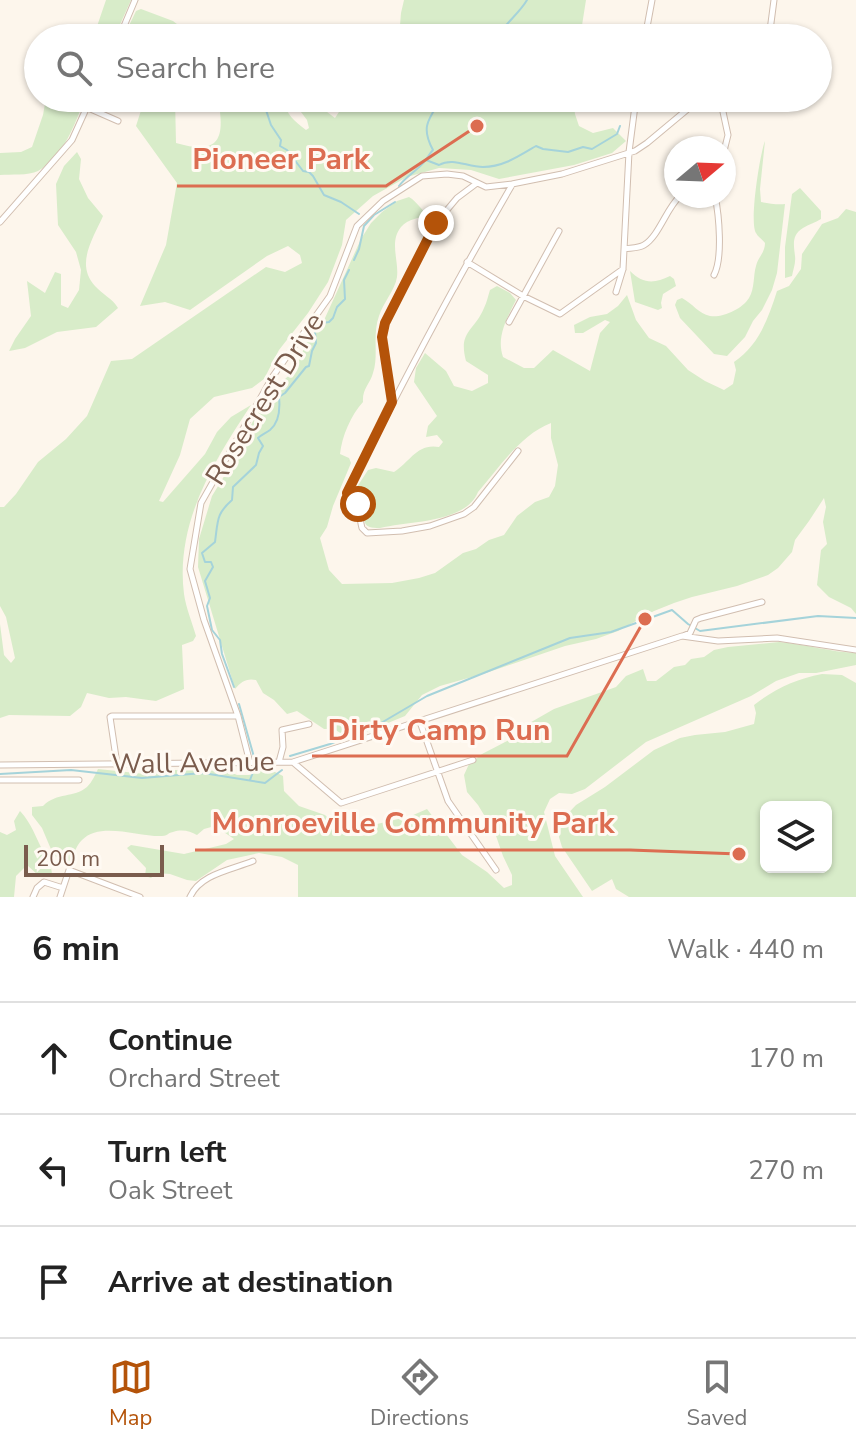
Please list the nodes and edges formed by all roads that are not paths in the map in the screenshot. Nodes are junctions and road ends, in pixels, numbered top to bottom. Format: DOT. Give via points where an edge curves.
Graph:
graph roads {
  1 [pos="135,0"];
  2 [pos="652,0"];
  3 [pos="774,0"];
  4 [pos="125,24"];
  5 [pos="648,24"];
  6 [pos="771,24"];
  7 [pos="84,112"];
  8 [pos="97,112"];
  9 [pos="634,112"];
  10 [pos="684,112"];
  11 [pos="723,112"];
  12 [pos="118,121"];
  13 [pos="728,136"];
  14 [pos="629,152"];
  15 [pos="477,183"];
  16 [pos="512,184"];
  17 [pos="669,208"];
  18 [pos="717,208"];
  19 [pos="0,222"];
  20 [pos="559,231"];
  21 [pos="625,249"];
  22 [pos="467,262"];
  23 [pos="623,269"];
  24 [pos="714,275"];
  25 [pos="616,292"];
  26 [pos="523,296"];
  27 [pos="509,322"];
  28 [pos="392,402"];
  29 [pos="518,451"];
  30 [pos="762,602"];
  31 [pos="682,636"];
  32 [pos="856,650"];
  33 [pos="238,716"];
  34 [pos="420,722"];
  35 [pos="309,724"];
  36 [pos="473,760"];
  37 [pos="279,762"];
  38 [pos="293,762"];
  39 [pos="250,763"];
  40 [pos="117,764"];
  41 [pos="0,765"];
  42 [pos="438,773"];
  43 [pos="0,780"];
  44 [pos="79,780"];
  45 [pos="253,861"];
  46 [pos="496,870"];
  47 [pos="63,888"];
  48 [pos="122,894"];
  49 [pos="33,897"];
  50 [pos="60,897"];
  51 [pos="140,897"];
  52 [pos="190,897"];
  1 -- 4 [label="street"];
  2 -- 5 [label="street"];
  3 -- 6 [label="street"];
  7 -- 19 [label="street" via="72,140"];
  8 -- 12 [label="street"];
  9 -- 14 [label="street"];
  10 -- 14 [label="street"];
  11 -- 13 [label="street"];
  14 -- 16 [label="street, Rosecrest Drive"];
  14 -- 21 [label="street"];
  15 -- 16 [label="street, Rosecrest Drive"];
  15 -- 28 [label="street" via="436,223 385,323 382,337"];
  15 -- 33 [label="street, Rosecrest Drive" via="463,176 422,176 357,226 330,296 273,376 201,503 190,569"];
  16 -- 22 [label="street"];
  17 -- 21 [label="street" via="643,247"];
  18 -- 24 [label="street" via="719,267"];
  20 -- 26 [label="street"];
  21 -- 23 [label="street"];
  22 -- 26 [label="street"];
  22 -- 28 [label="street"];
  23 -- 25 [label="street"];
  23 -- 26 [label="street" via="560,314"];
  26 -- 27 [label="street"];
  28 -- 29 [label="street" via="347,493 358,504 367,533 416,528 464,514"];
  30 -- 31 [label="street" via="696,620 690,633"];
  31 -- 32 [label="street, Wall Avenue" via="718,641 777,638"];
  31 -- 34 [label="street, Wall Avenue"];
  33 -- 39 [label="street, Rosecrest Drive"];
  33 -- 40 [label="street" via="110,717"];
  34 -- 38 [label="street, Wall Avenue"];
  34 -- 42 [label="street"];
  35 -- 37 [label="street" via="282,730"];
  36 -- 42 [label="street"];
  37 -- 38 [label="street, Wall Avenue"];
  37 -- 39 [label="street, Wall Avenue"];
  38 -- 42 [label="street" via="341,803"];
  39 -- 40 [label="street, Wall Avenue"];
  40 -- 41 [label="street, Wall Avenue"];
  42 -- 46 [label="street" via="448,801"];
  43 -- 44 [label="street"];
  45 -- 52 [label="street" via="200,882"];
  47 -- 48 [label="street" via="69,870"];
  47 -- 49 [label="street" via="44,882"];
  47 -- 50 [label="street"];
  48 -- 51 [label="street"];
}
